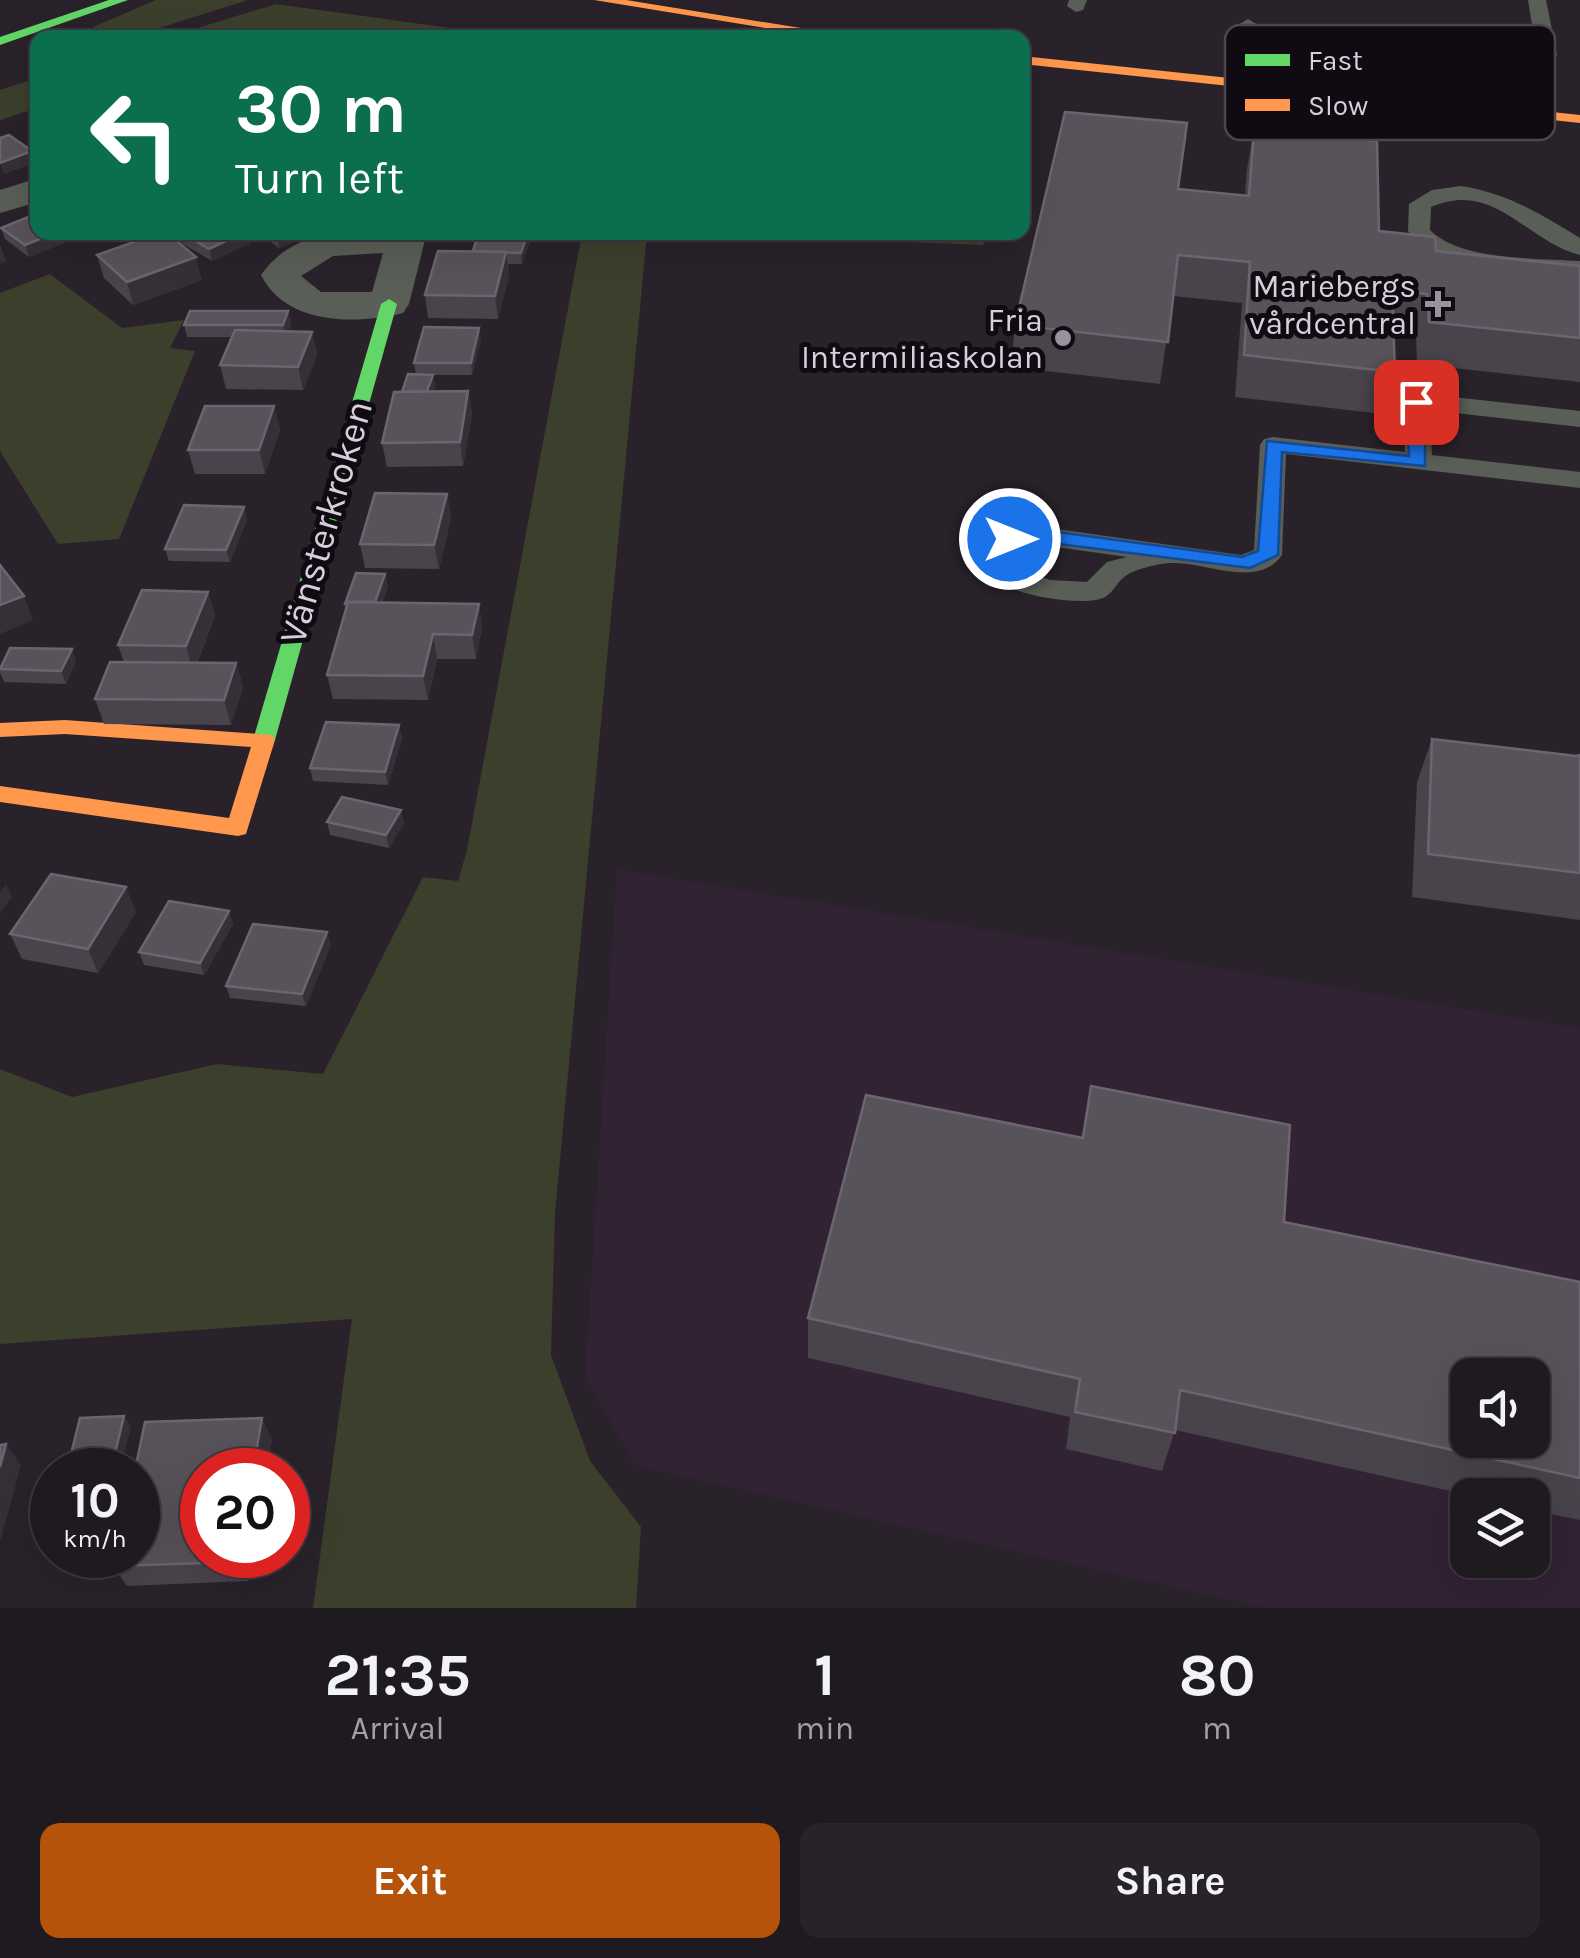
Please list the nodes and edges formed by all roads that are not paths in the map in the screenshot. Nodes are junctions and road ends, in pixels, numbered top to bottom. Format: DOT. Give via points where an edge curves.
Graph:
graph roads {
  1 [pos="122,0"];
  2 [pos="600,0"];
  3 [pos="1537,0"];
  4 [pos="1542,25"];
  5 [pos="33,30"];
  6 [pos="802,30"];
  7 [pos="30,31"];
  8 [pos="0,41"];
  9 [pos="1030,61"];
  10 [pos="1225,84"];
  11 [pos="1555,117"];
  12 [pos="1580,119"];
  13 [pos="30,192"];
  14 [pos="0,202"];
  15 [pos="370,240"];
  16 [pos="406,240"];
  17 [pos="1580,248"];
  18 [pos="1580,268"];
  19 [pos="389,304"];
  20 [pos="1580,419"];
  21 [pos="1419,462"];
  22 [pos="1580,480"];
  23 [pos="1168,555"];
  24 [pos="0,730"];
  25 [pos="264,740"];
  26 [pos="0,794"];
  1 -- 5 [label="street"];
  2 -- 6 [label="street"];
  3 -- 4 [label="lane"];
  7 -- 8 [label="street"];
  9 -- 10 [label="street"];
  11 -- 12 [label="street"];
  13 -- 14 [label="street"];
  15 -- 19 [label="street, Vänsterkroken" via="310,250 281,275 300,299"];
  16 -- 19 [label="street, Vänsterkroken"];
  17 -- 18 [label="lane" via="1486,196 1444,194 1420,204 1419,231 1432,246"];
  19 -- 25 [label="street, Vänsterkroken"];
  20 -- 21 [label="lane" via="1416,402"];
  21 -- 22 [label="lane"];
  21 -- 23 [label="lane" via="1273,445 1268,555 1243,564"];
  23 -- 23 [label="lane" via="1035,535 1010,539 1004,558 1008,576 1065,592 1096,591 1117,568"];
  24 -- 25 [label="street" via="64,727"];
  25 -- 26 [label="street, Vänsterkroken" via="238,828"];
}
